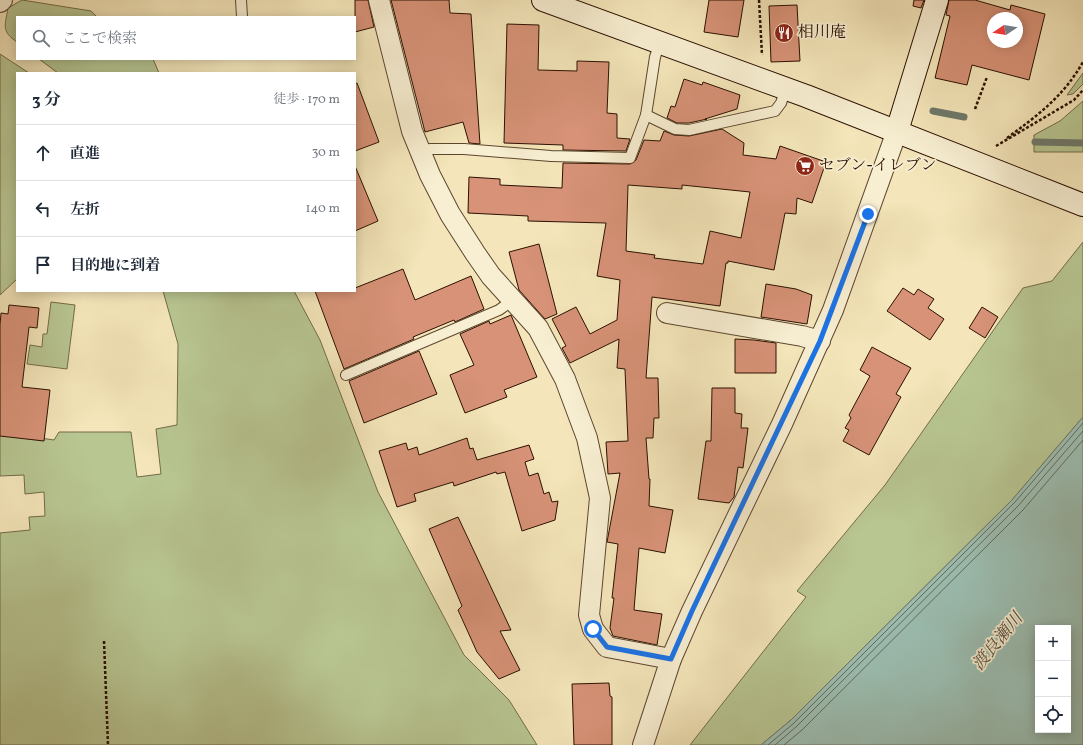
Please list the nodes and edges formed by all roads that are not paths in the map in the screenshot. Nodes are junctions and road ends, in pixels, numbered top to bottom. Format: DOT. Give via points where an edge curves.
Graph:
graph roads {
  1 [pos="241,0"];
  2 [pos="379,0"];
  3 [pos="544,0"];
  4 [pos="937,0"];
  5 [pos="242,16"];
  6 [pos="660,42"];
  7 [pos="786,88"];
  8 [pos="646,114"];
  9 [pos="897,131"];
  10 [pos="420,152"];
  11 [pos="1078,203"];
  12 [pos="513,300"];
  13 [pos="667,313"];
  14 [pos="820,341"];
  15 [pos="346,375"];
  16 [pos="671,659"];
  17 [pos="643,745"];
  1 -- 5 [label="lane"];
  2 -- 10 [label="street" via="412,131"];
  3 -- 6 [label="street"];
  4 -- 9 [label="street"];
  6 -- 7 [label="street"];
  6 -- 8 [label="lane" via="655,57"];
  7 -- 8 [label="lane" via="775,111 689,130 675,129"];
  7 -- 9 [label="street"];
  8 -- 10 [label="lane" via="632,156 628,159 464,149 430,149"];
  9 -- 11 [label="street"];
  9 -- 14 [label="street"];
  10 -- 12 [label="street" via="459,227 491,276"];
  12 -- 15 [label="lane" via="499,310"];
  12 -- 16 [label="street" via="538,328 552,354 565,379 587,438 600,498 590,622 607,647"];
  13 -- 14 [label="street"];
  14 -- 16 [label="street"];
  16 -- 17 [label="street"];
}
